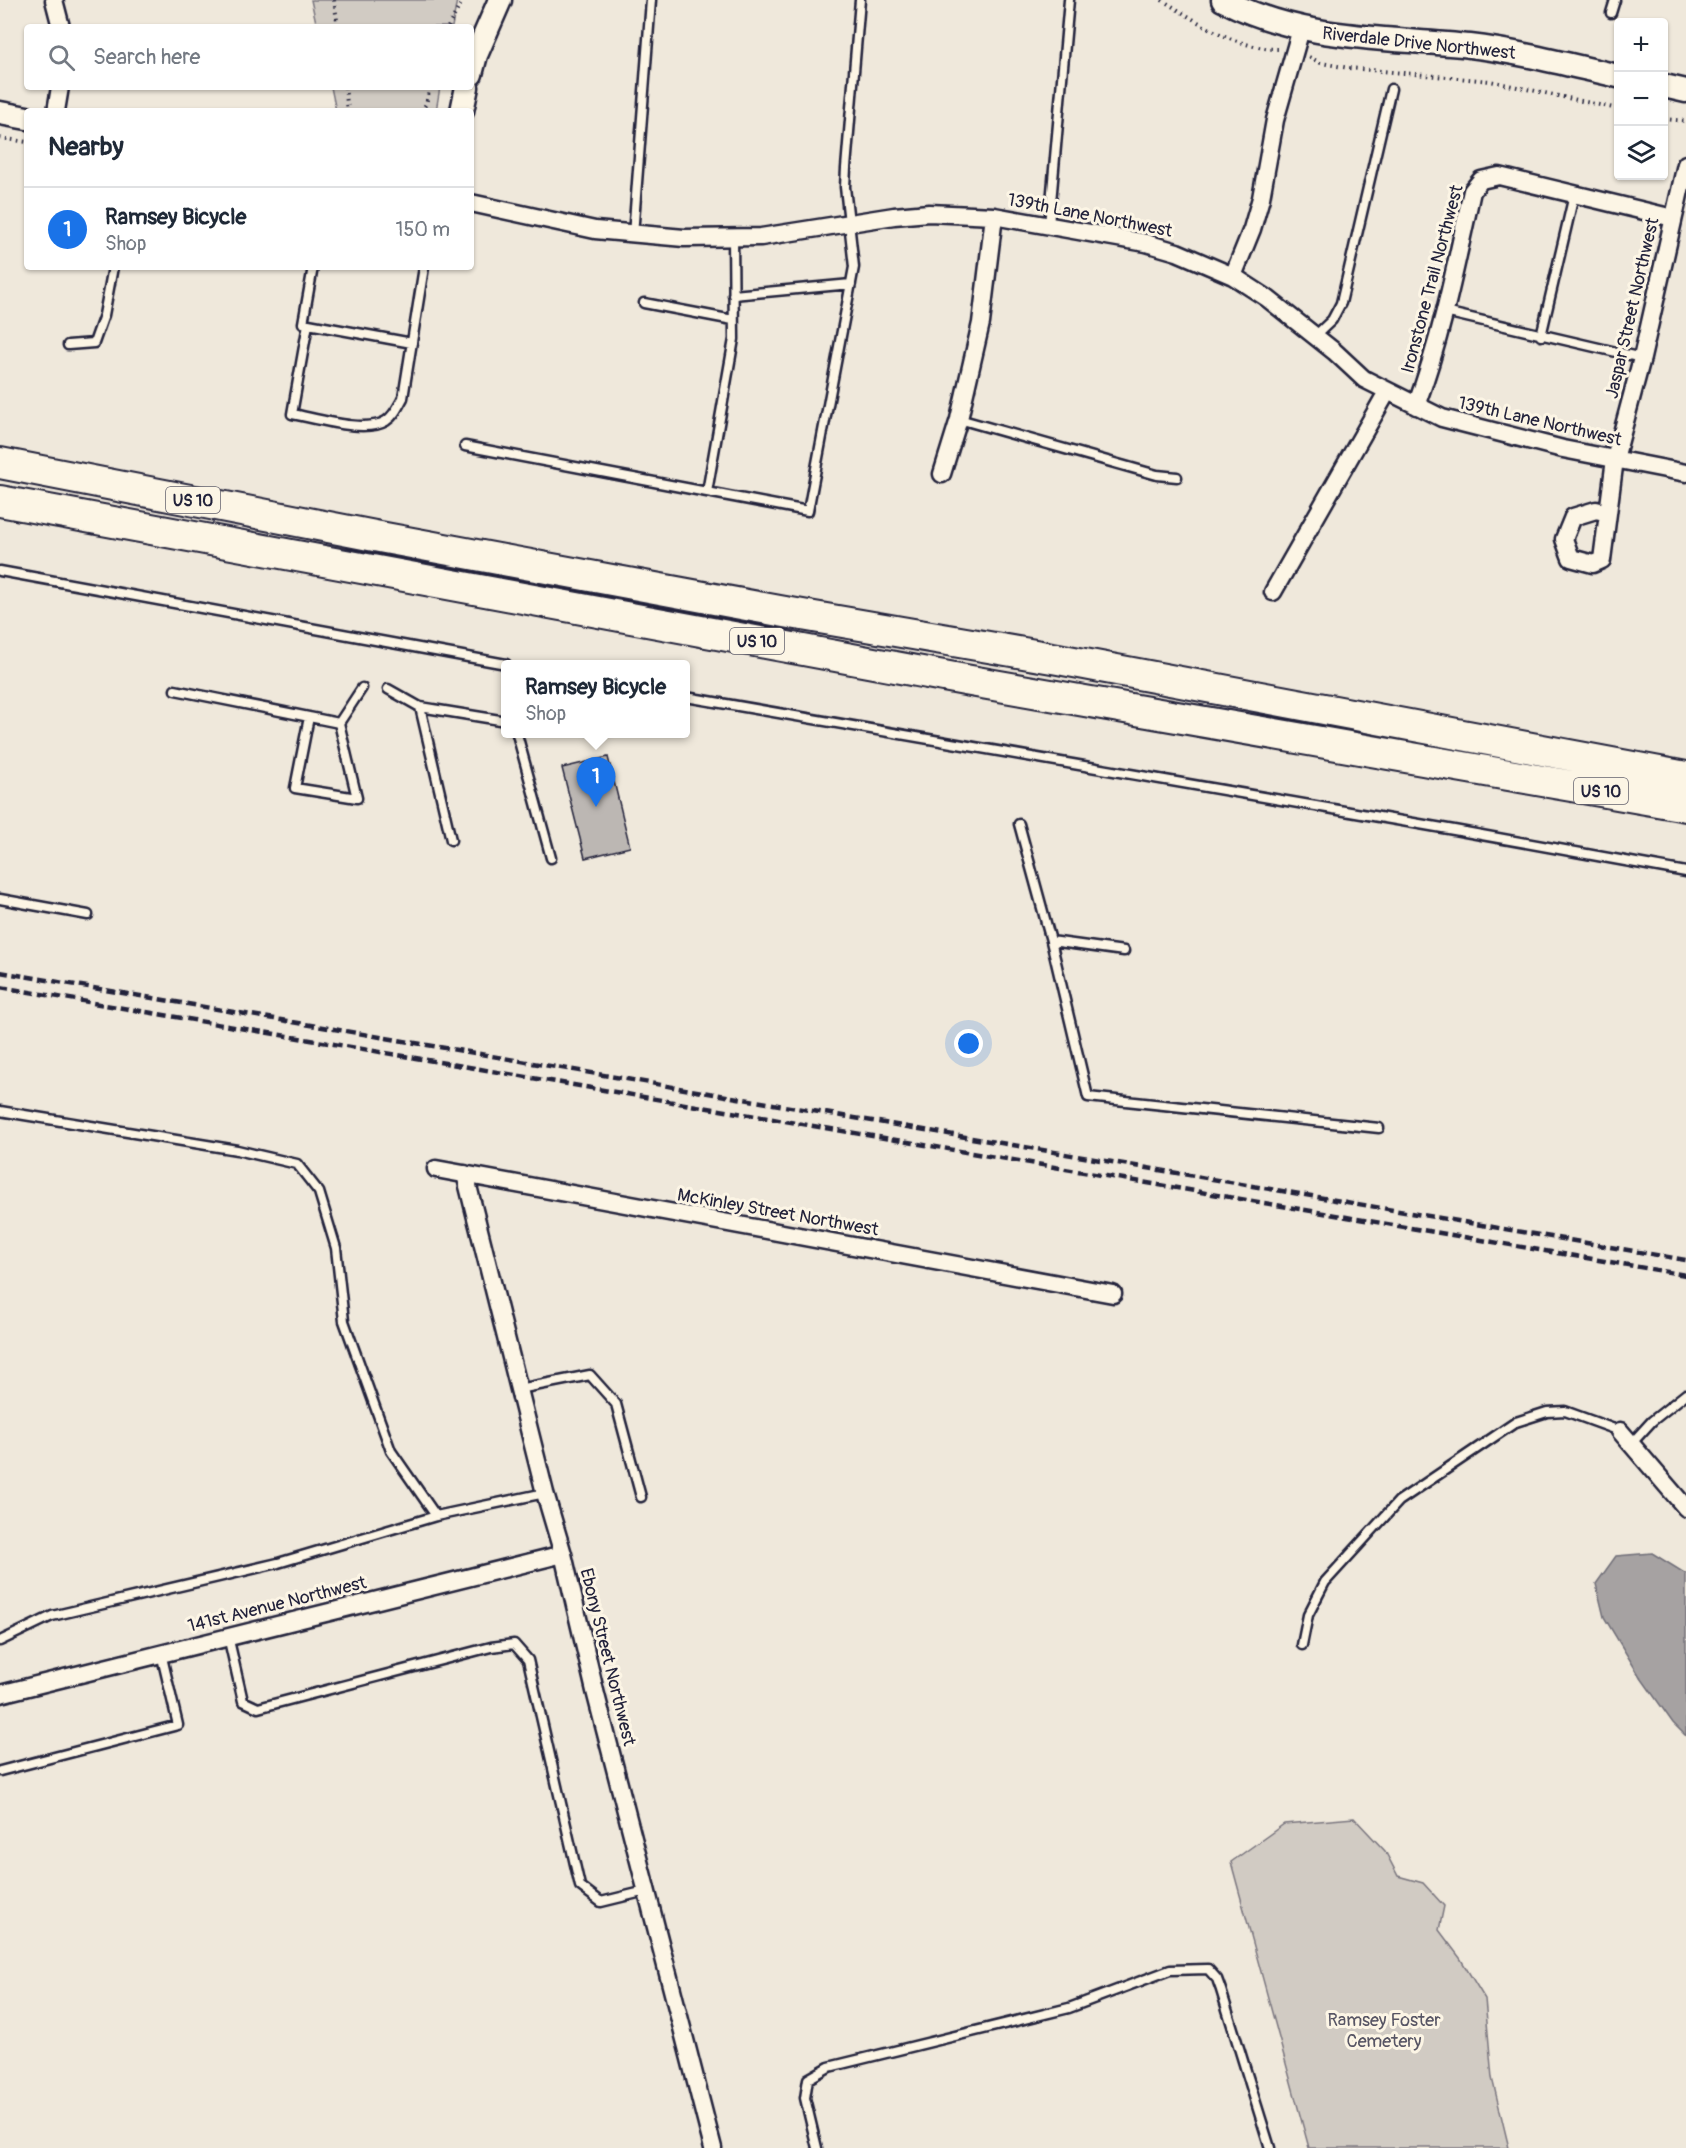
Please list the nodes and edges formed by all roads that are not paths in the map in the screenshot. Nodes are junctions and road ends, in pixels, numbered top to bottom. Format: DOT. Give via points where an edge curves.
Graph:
graph roads {
  1 [pos="54,0"];
  2 [pos="500,0"];
  3 [pos="651,0"];
  4 [pos="860,0"];
  5 [pos="1069,0"];
  6 [pos="1223,0"];
  7 [pos="1615,0"];
  8 [pos="1611,13"];
  9 [pos="60,24"];
  10 [pos="1301,28"];
  11 [pos="474,63"];
  12 [pos="1614,75"];
  13 [pos="1668,87"];
  14 [pos="1391,89"];
  15 [pos="60,90"];
  16 [pos="466,90"];
  17 [pos="1686,91"];
  18 [pos="56,108"];
  19 [pos="463,108"];
  20 [pos="0,113"];
  21 [pos="24,117"];
  22 [pos="1686,164"];
  23 [pos="1574,195"];
  24 [pos="474,203"];
  25 [pos="994,216"];
  26 [pos="1673,218"];
  27 [pos="849,224"];
  28 [pos="1049,225"];
  29 [pos="633,235"];
  30 [pos="733,237"];
  31 [pos="112,270"];
  32 [pos="312,270"];
  33 [pos="424,270"];
  34 [pos="1233,276"];
  35 [pos="851,284"];
  36 [pos="733,295"];
  37 [pos="644,303"];
  38 [pos="1445,312"];
  39 [pos="734,320"];
  40 [pos="308,324"];
  41 [pos="1315,336"];
  42 [pos="1541,336"];
  43 [pos="412,343"];
  44 [pos="68,345"];
  45 [pos="1642,358"];
  46 [pos="1387,392"];
  47 [pos="1416,406"];
  48 [pos="959,419"];
  49 [pos="465,446"];
  50 [pos="1615,459"];
  51 [pos="0,463"];
  52 [pos="1686,473"];
  53 [pos="942,474"];
  54 [pos="1177,477"];
  55 [pos="707,492"];
  56 [pos="0,501"];
  57 [pos="1608,513"];
  58 [pos="0,571"];
  59 [pos="1274,592"];
  60 [pos="501,663"];
  61 [pos="362,688"];
  62 [pos="388,689"];
  63 [pos="175,690"];
  64 [pos="690,698"];
  65 [pos="420,707"];
  66 [pos="309,717"];
  67 [pos="501,720"];
  68 [pos="339,723"];
  69 [pos="519,738"];
  70 [pos="1686,777"];
  71 [pos="1686,806"];
  72 [pos="1019,824"];
  73 [pos="451,840"];
  74 [pos="551,858"];
  75 [pos="1686,872"];
  76 [pos="0,900"];
  77 [pos="88,915"];
  78 [pos="1051,941"];
  79 [pos="1124,951"];
  80 [pos="0,1111"];
  81 [pos="1379,1128"];
  82 [pos="436,1169"];
  83 [pos="465,1174"];
  84 [pos="1113,1294"];
  85 [pos="519,1389"];
  86 [pos="1686,1394"];
  87 [pos="1626,1437"];
  88 [pos="545,1492"];
  89 [pos="641,1497"];
  90 [pos="1686,1508"];
  91 [pos="436,1516"];
  92 [pos="563,1554"];
  93 [pos="228,1636"];
  94 [pos="0,1641"];
  95 [pos="1302,1645"];
  96 [pos="161,1653"];
  97 [pos="0,1694"];
  98 [pos="0,1771"];
  99 [pos="646,1891"];
  100 [pos="713,2148"];
  101 [pos="817,2148"];
  102 [pos="1270,2148"];
  1 -- 9 [label="street"];
  2 -- 11 [label="street"];
  3 -- 29 [label="lane"];
  4 -- 27 [label="lane" via="846,168"];
  5 -- 28 [label="lane"];
  6 -- 10 [label="street, Riverdale Drive Northwest" via="1250,13"];
  7 -- 8 [label="lane"];
  10 -- 12 [label="street, Riverdale Drive Northwest" via="1499,50"];
  10 -- 34 [label="street" via="1275,120 1261,198"];
  13 -- 17 [label="street"];
  14 -- 41 [label="lane" via="1341,303 1332,321"];
  15 -- 18 [label="street"];
  16 -- 19 [label="street"];
  20 -- 21 [label="street"];
  22 -- 26 [label="street, Jaspar Street Northwest"];
  23 -- 26 [label="street, Ironstone Trail Northwest"];
  23 -- 38 [label="street, Ironstone Trail Northwest" via="1499,176 1481,180 1472,191"];
  23 -- 42 [label="lane"];
  24 -- 29 [label="street, 139th Lane Northwest"];
  25 -- 27 [label="street, 139th Lane Northwest" via="929,213"];
  25 -- 28 [label="street, 139th Lane Northwest"];
  25 -- 48 [label="street" via="981,323"];
  26 -- 45 [label="street, Jaspar Street Northwest"];
  27 -- 30 [label="street, 139th Lane Northwest" via="780,235"];
  27 -- 35 [label="lane" via="854,267"];
  28 -- 34 [label="street, 139th Lane Northwest" via="1146,243"];
  29 -- 30 [label="street, 139th Lane Northwest"];
  30 -- 36 [label="lane"];
  31 -- 44 [label="lane" via="94,343"];
  32 -- 40 [label="lane" via="303,323"];
  33 -- 43 [label="lane"];
  34 -- 41 [label="street, 139th Lane Northwest"];
  35 -- 36 [label="lane"];
  35 -- 55 [label="lane" via="808,511"];
  36 -- 39 [label="lane"];
  37 -- 39 [label="lane"];
  38 -- 42 [label="lane"];
  38 -- 47 [label="street, Ironstone Trail Northwest"];
  39 -- 55 [label="lane"];
  40 -- 43 [label="lane"];
  40 -- 43 [label="lane" via="291,414 362,426 386,421 403,398"];
  41 -- 46 [label="street, 139th Lane Northwest" via="1364,379"];
  42 -- 45 [label="lane"];
  45 -- 50 [label="street, Jaspar Street Northwest"];
  46 -- 47 [label="street, 139th Lane Northwest"];
  46 -- 59 [label="street"];
  47 -- 50 [label="street, 139th Lane Northwest" via="1485,430"];
  48 -- 53 [label="street"];
  48 -- 54 [label="lane" via="1157,475"];
  49 -- 55 [label="lane"];
  50 -- 52 [label="street, 139th Lane Northwest"];
  50 -- 57 [label="street, Jaspar Street Northwest"];
  51 -- 70 [label="highway, US 10" via="385,538"];
  56 -- 71 [label="highway, US 10" via="965,680"];
  58 -- 60 [label="lane"];
  61 -- 68 [label="lane"];
  62 -- 65 [label="lane"];
  63 -- 66 [label="lane"];
  64 -- 75 [label="lane"];
  65 -- 67 [label="lane"];
  65 -- 73 [label="lane"];
  66 -- 68 [label="lane"];
  66 -- 68 [label="lane" via="295,788 357,798"];
  69 -- 74 [label="lane"];
  72 -- 78 [label="lane"];
  76 -- 77 [label="lane"];
  78 -- 79 [label="lane"];
  78 -- 81 [label="lane" via="1088,1097"];
  80 -- 91 [label="lane" via="237,1150 297,1164 319,1192 336,1248 344,1321 391,1451"];
  82 -- 83 [label="street, McKinley Street Northwest"];
  83 -- 84 [label="street, McKinley Street Northwest"];
  83 -- 85 [label="street, Ebony Street Northwest"];
  85 -- 88 [label="street, Ebony Street Northwest"];
  85 -- 89 [label="lane" via="590,1375 616,1404"];
  86 -- 87 [label="lane"];
  87 -- 90 [label="street"];
  87 -- 95 [label="lane" via="1565,1411 1516,1422 1398,1501 1325,1582 1308,1615"];
  88 -- 91 [label="lane"];
  88 -- 92 [label="street, Ebony Street Northwest"];
  91 -- 94 [label="lane" via="278,1563 52,1616"];
  92 -- 93 [label="street, 141st Avenue Northwest"];
  92 -- 99 [label="street, Ebony Street Northwest"];
  93 -- 96 [label="street, 141st Avenue Northwest"];
  93 -- 99 [label="lane" via="243,1701 258,1708 514,1644 528,1660 580,1886 601,1902"];
  96 -- 97 [label="street, 141st Avenue Northwest"];
  96 -- 98 [label="lane" via="178,1725"];
  99 -- 100 [label="street, Ebony Street Northwest"];
  101 -- 102 [label="lane" via="805,2098 808,2079 829,2067 1069,2008 1170,1970 1208,1970 1221,1990"];
}
